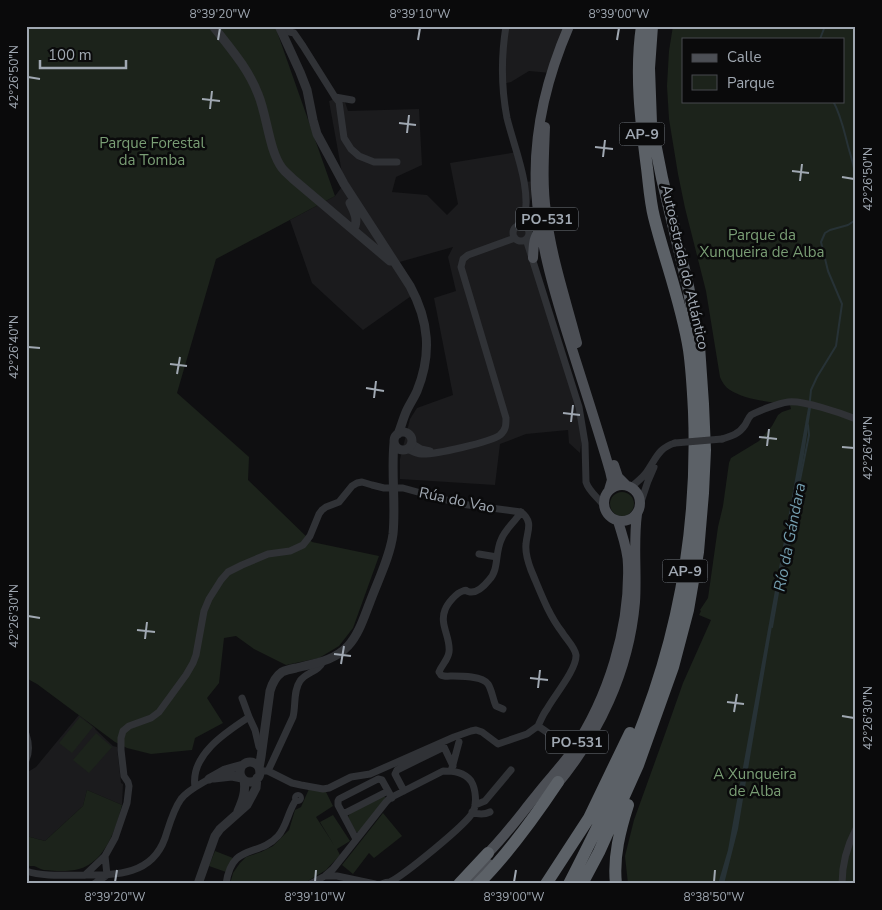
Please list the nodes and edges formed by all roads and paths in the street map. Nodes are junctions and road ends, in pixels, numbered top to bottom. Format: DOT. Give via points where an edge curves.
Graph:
graph roads {
  1 [pos="213,26"];
  2 [pos="506,26"];
  3 [pos="569,26"];
  4 [pos="574,26"];
  5 [pos="642,26"];
  6 [pos="652,26"];
  7 [pos="280,28"];
  8 [pos="335,97"];
  9 [pos="352,100"];
  10 [pos="544,160"];
  11 [pos="396,162"];
  12 [pos="524,182"];
  13 [pos="344,184"];
  14 [pos="537,184"];
  15 [pos="523,223"];
  16 [pos="350,224"];
  17 [pos="541,228"];
  18 [pos="373,230"];
  19 [pos="361,236"];
  20 [pos="515,238"];
  21 [pos="526,239"];
  22 [pos="533,258"];
  23 [pos="395,264"];
  24 [pos="597,410"];
  25 [pos="856,419"];
  26 [pos="403,442"];
  27 [pos="662,449"];
  28 [pos="586,484"];
  29 [pos="629,486"];
  30 [pos="393,488"];
  31 [pos="608,491"];
  32 [pos="640,502"];
  33 [pos="604,506"];
  34 [pos="521,512"];
  35 [pos="637,514"];
  36 [pos="618,521"];
  37 [pos="479,554"];
  38 [pos="497,557"];
  39 [pos="672,632"];
  40 [pos="324,661"];
  41 [pos="674,667"];
  42 [pos="242,698"];
  43 [pos="503,709"];
  44 [pos="249,717"];
  45 [pos="538,726"];
  46 [pos="26,734"];
  47 [pos="459,742"];
  48 [pos="261,743"];
  49 [pos="573,750"];
  50 [pos="26,760"];
  51 [pos="246,763"];
  52 [pos="452,769"];
  53 [pos="511,770"];
  54 [pos="261,772"];
  55 [pos="209,779"];
  56 [pos="243,779"];
  57 [pos="558,782"];
  58 [pos="195,788"];
  59 [pos="404,791"];
  60 [pos="390,794"];
  61 [pos="296,800"];
  62 [pos="473,809"];
  63 [pos="490,812"];
  64 [pos="343,814"];
  65 [pos="235,816"];
  66 [pos="856,829"];
  67 [pos="356,839"];
  68 [pos="488,853"];
  69 [pos="105,856"];
  70 [pos="26,871"];
  71 [pos="85,875"];
  72 [pos="107,875"];
  73 [pos="325,876"];
  74 [pos="360,882"];
  75 [pos="94,884"];
  76 [pos="198,884"];
  77 [pos="226,884"];
  78 [pos="310,884"];
  79 [pos="375,884"];
  80 [pos="382,884"];
  81 [pos="454,884"];
  82 [pos="460,884"];
  83 [pos="468,884"];
  84 [pos="478,884"];
  85 [pos="546,884"];
  86 [pos="569,884"];
  87 [pos="582,884"];
  88 [pos="616,884"];
  89 [pos="842,884"];
  1 -- 16 [label="street" via="253,82 282,168"];
  2 -- 12 [label="street" via="502,88"];
  3 -- 14 [label="main road, PO-531" via="543,104"];
  4 -- 10 [label="main road, PO-531" via="548,101"];
  5 -- 39 [label="highway, Autoestrada do Atlántico / AP-9" via="639,64 641,117 652,203 680,306 689,349 692,390 694,464 691,519"];
  6 -- 41 [label="highway, Autoestrada do Atlántico / AP-9" via="649,68 651,123 688,286 699,346 703,404 703,493 698,552"];
  7 -- 8 [label="street" via="294,33"];
  7 -- 13 [label="street" via="304,81 317,134"];
  8 -- 9 [label="street"];
  8 -- 11 [label="street" via="339,102 344,138 351,149 374,162"];
  10 -- 14 [label="main road"];
  10 -- 24 [label="main road, PO-531" via="546,212 556,264"];
  12 -- 14 [label="street"];
  12 -- 15 [label="street" via="526,205"];
  13 -- 16 [label="street" via="355,213 356,222"];
  13 -- 18 [label="street"];
  14 -- 15 [label="main road" via="532,210"];
  14 -- 17 [label="main road, PO-531"];
  15 -- 17 [label="main road" via="538,223"];
  15 -- 20 [label="street" via="514,230"];
  15 -- 21 [label="street" via="529,234"];
  16 -- 18 [label="street"];
  16 -- 19 [label="street"];
  17 -- 22 [label="main road" via="534,241"];
  17 -- 24 [label="main road" via="584,379"];
  17 -- 31 [label="main road, PO-531" via="548,267 610,471 612,480"];
  18 -- 19 [label="street"];
  18 -- 23 [label="street"];
  19 -- 23 [label="street"];
  20 -- 21 [label="street" via="519,241"];
  20 -- 26 [label="street" via="468,254 461,267 507,427 493,440 423,454 415,453"];
  21 -- 22 [label="street"];
  22 -- 28 [label="street" via="579,407 585,443"];
  23 -- 26 [label="street" via="410,286 424,318 427,350 422,377 404,416"];
  24 -- 29 [label="main road, PO-531" via="618,477"];
  25 -- 27 [label="street, bridge" via="789,401 750,416 734,436 675,443"];
  26 -- 30 [label="street" via="393,458"];
  27 -- 29 [label="street" via="645,473"];
  27 -- 32 [label="street"];
  28 -- 31 [label="street" via="595,492"];
  28 -- 33 [label="street"];
  29 -- 31 [label="main road" via="617,485"];
  29 -- 32 [label="main road, PO-531" via="636,491"];
  30 -- 34 [label="street, Rúa do Vao" via="461,504"];
  30 -- 40 [label="street" via="392,541 362,622 348,646"];
  30 -- 69 [label="street, Rúa do Vao" via="357,483 339,502 322,510 303,544 290,551 268,554 242,564 221,580 204,611 196,655 186,675 159,712 129,726 121,738 124,776 129,786 127,803"];
  31 -- 33 [label="main road, PO-531"];
  32 -- 35 [label="main road, PO-531"];
  33 -- 36 [label="main road, PO-531" via="609,516"];
  34 -- 38 [label="street" via="500,540"];
  34 -- 45 [label="street" via="526,516 529,527 527,562 555,624 576,654 565,682"];
  35 -- 36 [label="main road" via="628,520"];
  35 -- 57 [label="main road, PO-531" via="635,603 620,675 600,722"];
  36 -- 49 [label="main road, PO-531" via="628,564 625,616 610,676"];
  37 -- 38 [label="street"];
  38 -- 43 [label="street" via="490,579 474,592 460,591 446,608 443,617 449,649 447,660 439,672 444,676 486,681 496,706"];
  39 -- 85 [label="highway" via="625,746 589,818"];
  39 -- 86 [label="highway, Autoestrada do Atlántico / AP-9" via="646,717 624,773"];
  40 -- 48 [label="street" via="290,669 275,678"];
  40 -- 54 [label="street" via="298,683 293,717"];
  41 -- 87 [label="highway, Autoestrada do Atlántico / AP-9" via="638,765"];
  41 -- 88 [label="highway" via="671,689 623,820 617,850"];
  42 -- 44 [label="street"];
  44 -- 48 [label="street"];
  44 -- 58 [label="street" via="205,751 193,779"];
  45 -- 49 [label="street"];
  45 -- 54 [label="street" via="527,734 498,744 482,732 471,731 370,774 351,777 323,789"];
  46 -- 50 [label="street" via="29,755"];
  47 -- 52 [label="street"];
  48 -- 51 [label="street"];
  48 -- 54 [label="street"];
  49 -- 68 [label="main road, PO-531"];
  51 -- 54 [label="street" via="255,764"];
  51 -- 55 [label="street"];
  51 -- 56 [label="street" via="240,772"];
  52 -- 59 [label="street"];
  52 -- 59 [label="street" via="444,747 397,770 395,774"];
  52 -- 62 [label="street" via="472,784"];
  53 -- 62 [label="street" via="485,801"];
  54 -- 56 [label="street" via="252,781"];
  54 -- 65 [label="street" via="252,797"];
  55 -- 56 [label="street" via="222,776"];
  55 -- 58 [label="street"];
  56 -- 65 [label="street" via="244,798"];
  57 -- 83 [label="main road, PO-531" via="506,845"];
  57 -- 84 [label="highway" via="509,850"];
  58 -- 72 [label="street" via="180,800 158,854 136,869"];
  59 -- 60 [label="street"];
  60 -- 64 [label="street"];
  60 -- 64 [label="street" via="378,779 339,799 338,805"];
  60 -- 67 [label="street"];
  61 -- 77 [label="street" via="278,836 238,857 233,862"];
  62 -- 63 [label="street" via="478,815"];
  62 -- 80 [label="street" via="446,839 399,876"];
  64 -- 67 [label="street"];
  65 -- 76 [label="street" via="214,839"];
  66 -- 89 [label="street" via="843,864"];
  67 -- 73 [label="street"];
  68 -- 81 [label="main road, PO-531"];
  68 -- 82 [label="highway"];
  69 -- 71 [label="street"];
  69 -- 72 [label="street"];
  70 -- 71 [label="street"];
  71 -- 72 [label="street"];
  72 -- 75 [label="street"];
  73 -- 74 [label="street"];
  73 -- 78 [label="street"];
  74 -- 79 [label="street"];
}
